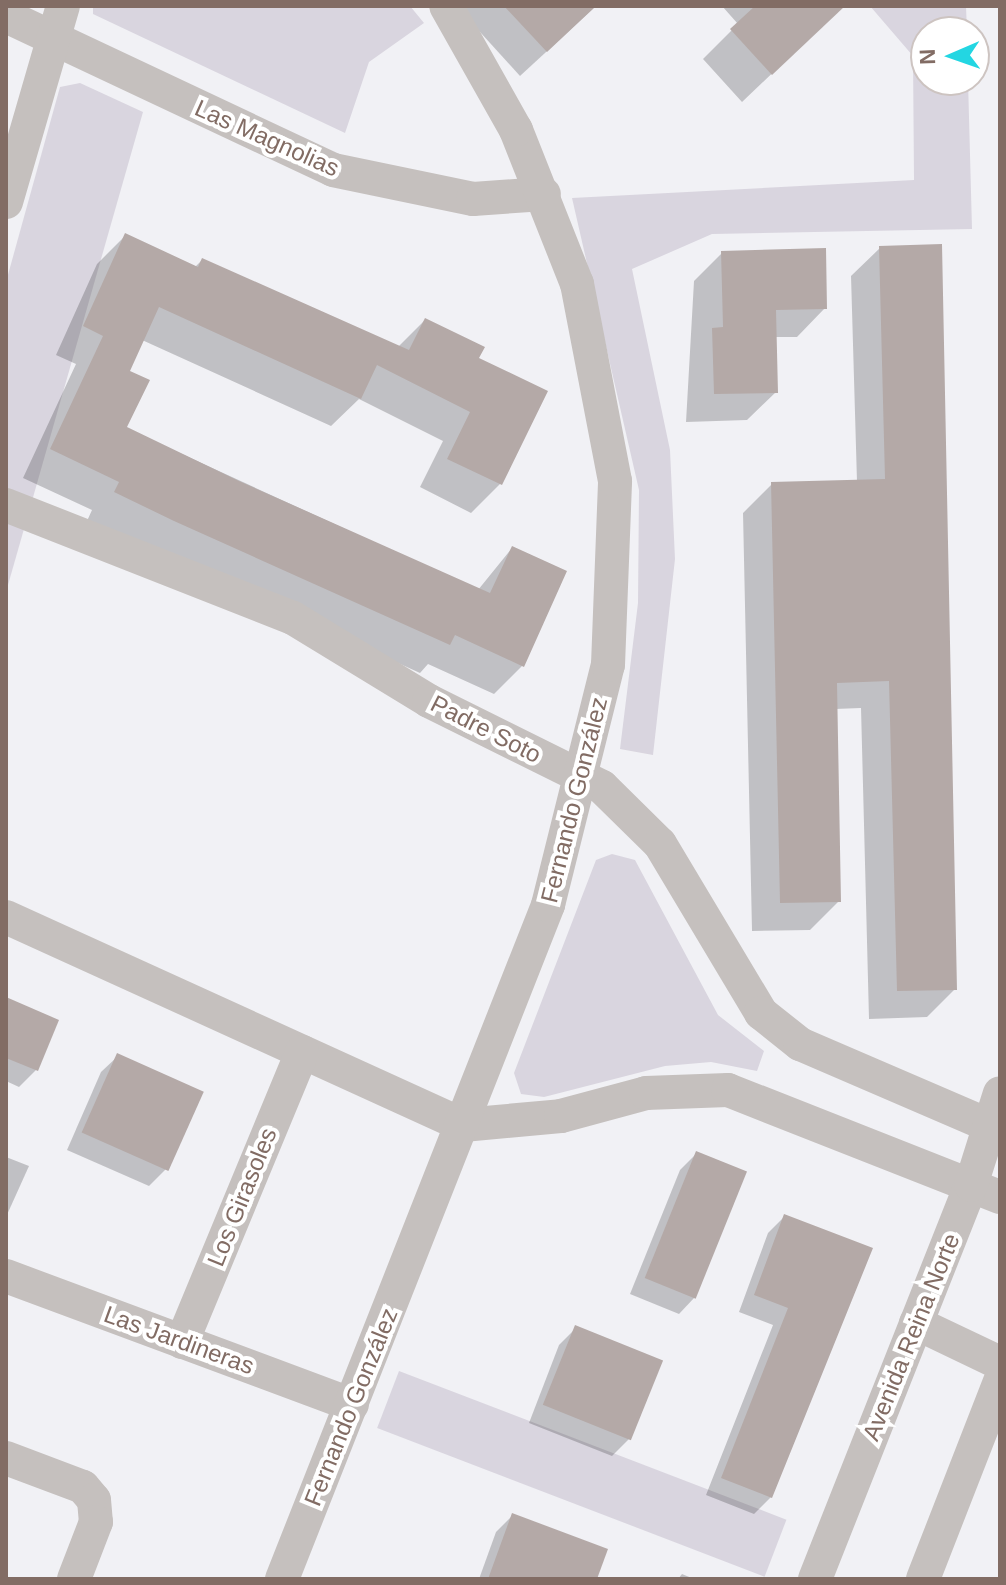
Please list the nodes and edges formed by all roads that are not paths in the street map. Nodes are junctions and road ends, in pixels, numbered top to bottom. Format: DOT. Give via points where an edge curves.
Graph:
graph roads {
  1 [pos="63,6"];
  2 [pos="446,6"];
  3 [pos="6,16"];
  4 [pos="53,39"];
  5 [pos="544,194"];
  6 [pos="6,202"];
  7 [pos="6,505"];
  8 [pos="582,778"];
  9 [pos="6,917"];
  10 [pos="302,1052"];
  11 [pos="997,1116"];
  12 [pos="463,1125"];
  13 [pos="986,1191"];
  14 [pos="6,1276"];
  15 [pos="916,1323"];
  16 [pos="182,1342"];
  17 [pos="1000,1363"];
  18 [pos="1000,1381"];
  19 [pos="352,1405"];
  20 [pos="6,1458"];
  21 [pos="74,1579"];
  22 [pos="282,1579"];
  23 [pos="815,1579"];
  24 [pos="923,1579"];
  1 -- 4 [label="street"];
  2 -- 5 [label="street, Fernando González"];
  3 -- 4 [label="street, Las Magnolias"];
  4 -- 5 [label="street, Las Magnolias" via="333,170 473,199"];
  4 -- 6 [label="street"];
  5 -- 8 [label="street, Fernando González" via="577,284 615,481 608,665"];
  7 -- 8 [label="street, Padre Soto" via="293,618 429,701"];
  8 -- 11 [label="street, Padre Soto" via="602,787 660,844 761,1013 800,1044"];
  8 -- 12 [label="street, Fernando González" via="548,905"];
  9 -- 10 [label="street"];
  10 -- 12 [label="street"];
  10 -- 16 [label="street, Los Girasoles"];
  11 -- 13 [label="street, Avenida Reina Norte"];
  12 -- 13 [label="street" via="561,1116 646,1093 728,1090"];
  12 -- 19 [label="street, Fernando González"];
  13 -- 15 [label="street, Avenida Reina Norte"];
  14 -- 16 [label="street, Las Jardineras"];
  15 -- 17 [label="street"];
  15 -- 23 [label="street, Avenida Reina Norte"];
  16 -- 19 [label="street, Las Jardineras"];
  18 -- 24 [label="street"];
  19 -- 22 [label="street, Fernando González"];
  20 -- 21 [label="street" via="83,1487 94,1500 96,1522"];
}
